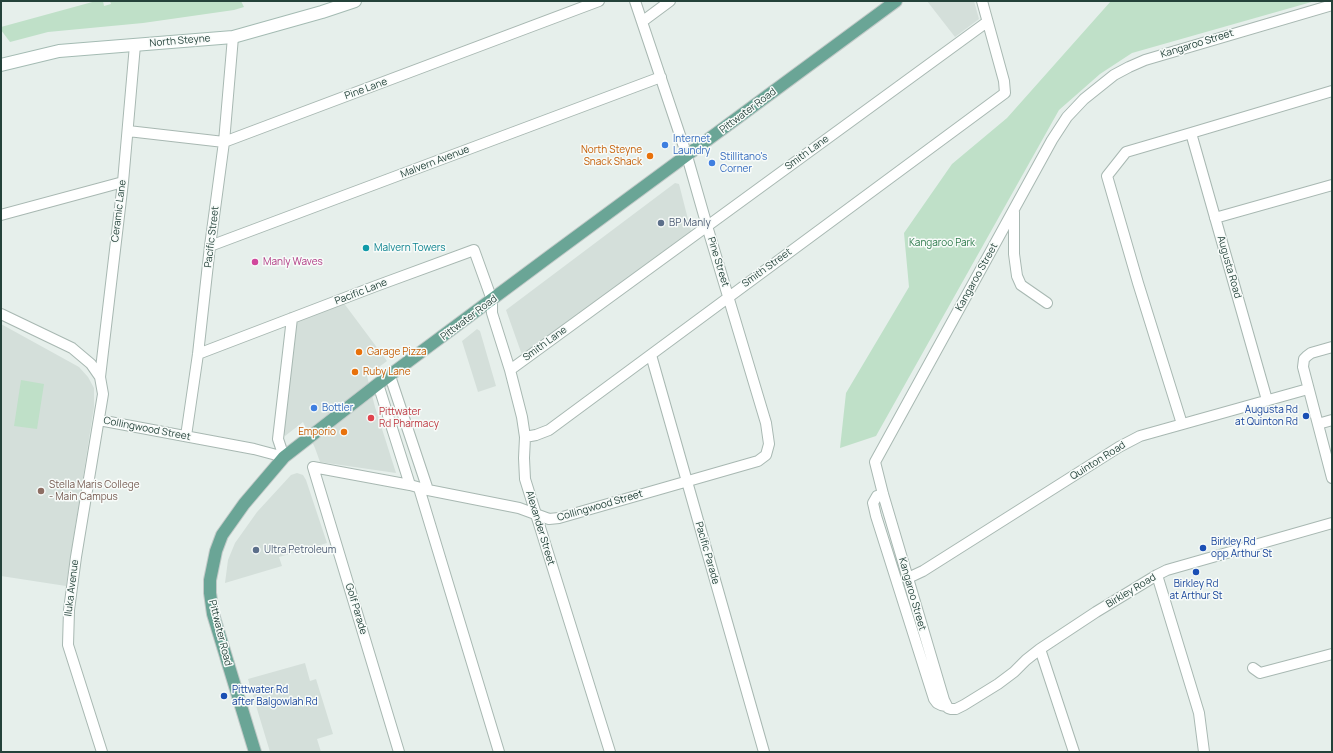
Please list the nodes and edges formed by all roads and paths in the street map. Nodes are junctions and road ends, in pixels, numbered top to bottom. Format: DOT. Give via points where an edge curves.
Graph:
graph roads {
  1 [pos="355,1"];
  2 [pos="599,1"];
  3 [pos="635,1"];
  4 [pos="670,1"];
  5 [pos="896,1"];
  6 [pos="982,1"];
  7 [pos="1332,5"];
  8 [pos="643,21"];
  9 [pos="987,22"];
  10 [pos="232,37"];
  11 [pos="135,45"];
  12 [pos="1,65"];
  13 [pos="661,77"];
  14 [pos="1332,91"];
  15 [pos="128,131"];
  16 [pos="1191,134"];
  17 [pos="224,142"];
  18 [pos="687,156"];
  19 [pos="122,182"];
  20 [pos="1332,185"];
  21 [pos="1014,210"];
  22 [pos="1,215"];
  23 [pos="1215,218"];
  24 [pos="707,226"];
  25 [pos="210,246"];
  26 [pos="728,297"];
  27 [pos="492,300"];
  28 [pos="1047,303"];
  29 [pos="1,314"];
  30 [pos="292,318"];
  31 [pos="1332,347"];
  32 [pos="198,354"];
  33 [pos="651,355"];
  34 [pos="510,370"];
  35 [pos="390,376"];
  36 [pos="100,377"];
  37 [pos="378,384"];
  38 [pos="1308,389"];
  39 [pos="1267,400"];
  40 [pos="99,420"];
  41 [pos="1332,420"];
  42 [pos="1182,424"];
  43 [pos="1318,424"];
  44 [pos="186,436"];
  45 [pos="525,437"];
  46 [pos="766,455"];
  47 [pos="284,457"];
  48 [pos="313,467"];
  49 [pos="1332,478"];
  50 [pos="687,481"];
  51 [pos="419,488"];
  52 [pos="883,494"];
  53 [pos="536,515"];
  54 [pos="1332,524"];
  55 [pos="1157,575"];
  56 [pos="908,578"];
  57 [pos="1040,649"];
  58 [pos="1332,654"];
  59 [pos="1253,668"];
  60 [pos="951,707"];
  61 [pos="102,752"];
  62 [pos="255,752"];
  63 [pos="399,752"];
  64 [pos="499,752"];
  65 [pos="610,752"];
  66 [pos="764,752"];
  67 [pos="1074,752"];
  68 [pos="1204,752"];
  1 -- 10 [label="main road, North Steyne"];
  2 -- 17 [label="street, Pine Lane"];
  3 -- 8 [label="street, Pine Street"];
  4 -- 8 [label="street"];
  5 -- 18 [label="main road, Pittwater Road"];
  6 -- 9 [label="street"];
  7 -- 21 [label="street, Kangaroo Street" via="1182,49 1134,65 1114,75 1084,99 1067,117"];
  8 -- 13 [label="street, Pine Street"];
  9 -- 24 [label="street, Smith Lane"];
  9 -- 26 [label="street, Smith Street" via="1005,93"];
  10 -- 11 [label="main road, North Steyne"];
  10 -- 17 [label="street, Pacific Street"];
  11 -- 12 [label="main road, North Steyne" via="59,51"];
  11 -- 15 [label="street, Ceramic Lane"];
  13 -- 18 [label="street, Pine Street"];
  13 -- 25 [label="street, Malvern Avenue"];
  14 -- 16 [label="street"];
  15 -- 17 [label="street, Pine Lane"];
  15 -- 19 [label="street, Ceramic Lane"];
  16 -- 23 [label="street, Augusta Road"];
  16 -- 42 [label="street" via="1126,152 1107,176"];
  17 -- 25 [label="street, Pacific Street"];
  18 -- 24 [label="street, Pine Street"];
  18 -- 27 [label="main road, Pittwater Road"];
  19 -- 22 [label="street"];
  19 -- 36 [label="street, Ceramic Lane"];
  20 -- 23 [label="street"];
  21 -- 28 [label="street" via="1017,276 1021,285"];
  21 -- 52 [label="street, Kangaroo Street" via="875,462"];
  23 -- 39 [label="street, Augusta Road"];
  24 -- 26 [label="street, Pine Street"];
  24 -- 34 [label="street, Smith Lane"];
  25 -- 32 [label="street, Pacific Street"];
  26 -- 33 [label="street, Smith Street"];
  26 -- 46 [label="street, Pine Street" via="766,423 769,444"];
  27 -- 30 [label="street, Pacific Lane" via="474,250"];
  27 -- 34 [label="street, Alexander Street" via="492,314"];
  27 -- 35 [label="main road, Pittwater Road"];
  29 -- 36 [label="street" via="72,348 91,364"];
  30 -- 32 [label="street, Pacific Lane"];
  30 -- 47 [label="street" via="278,438"];
  31 -- 38 [label="street" via="1311,353 1304,359 1303,373"];
  32 -- 44 [label="street, Pacific Street"];
  33 -- 45 [label="street, Smith Street" via="549,430"];
  33 -- 50 [label="street, Pacific Parade"];
  34 -- 45 [label="street, Alexander Street"];
  35 -- 37 [label="main road, Pittwater Road"];
  35 -- 51 [label="street"];
  36 -- 40 [label="street, Collingwood Street" via="103,394"];
  37 -- 47 [label="main road, Pittwater Road"];
  37 -- 51 [label="street"];
  38 -- 39 [label="street, Quinton Road"];
  38 -- 43 [label="street"];
  39 -- 42 [label="street, Quinton Road"];
  40 -- 44 [label="street, Collingwood Street"];
  40 -- 61 [label="street, Iluka Avenue" via="76,557 69,610 68,645"];
  41 -- 43 [label="street"];
  42 -- 56 [label="street, Quinton Road" via="1140,436 1118,447"];
  43 -- 49 [label="street"];
  44 -- 47 [label="street, Collingwood Street"];
  45 -- 53 [label="street, Alexander Street" via="525,479"];
  46 -- 50 [label="street, Collingwood Street" via="758,462"];
  47 -- 62 [label="main road, Pittwater Road" via="244,504 222,535 210,580 213,614"];
  48 -- 51 [label="street, Collingwood Street"];
  48 -- 63 [label="street, Golf Parade"];
  50 -- 53 [label="street, Collingwood Street" via="559,518 549,520"];
  50 -- 66 [label="street, Pacific Parade"];
  51 -- 53 [label="street, Collingwood Street" via="519,508"];
  51 -- 64 [label="street"];
  52 -- 56 [label="street, Kangaroo Street"];
  52 -- 60 [label="street" via="877,496 873,503 876,516 934,699 941,705"];
  53 -- 65 [label="street, Alexander Street"];
  54 -- 55 [label="street, Birkley Road"];
  55 -- 57 [label="street, Birkley Road"];
  55 -- 68 [label="street" via="1199,713"];
  56 -- 60 [label="street, Kangaroo Street"];
  57 -- 60 [label="street, Birkley Road" via="998,684"];
  57 -- 67 [label="street"];
  58 -- 59 [label="street" via="1260,673"];
}
